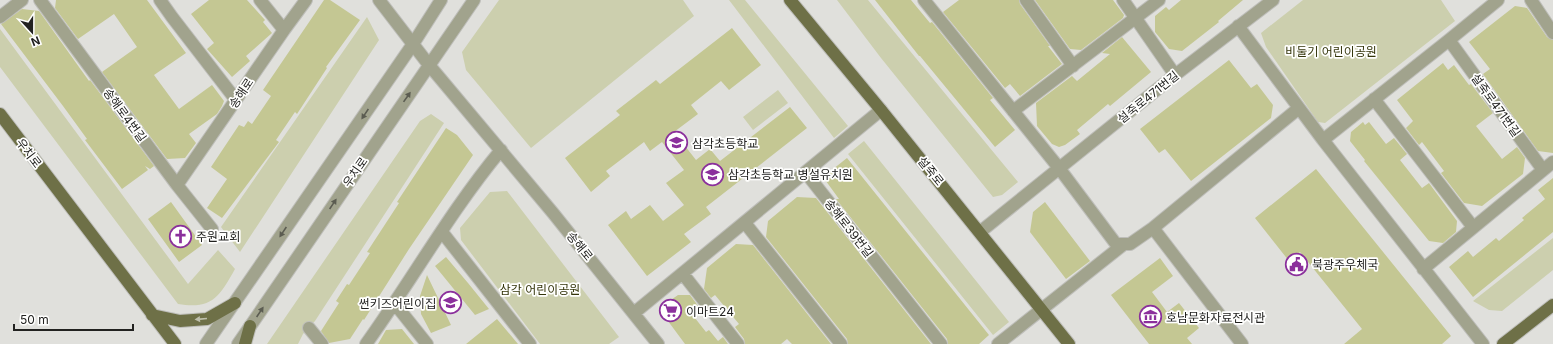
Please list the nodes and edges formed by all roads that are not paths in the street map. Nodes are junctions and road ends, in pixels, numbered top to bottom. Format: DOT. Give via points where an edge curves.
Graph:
graph roads {
  1 [pos="22,0"];
  2 [pos="40,0"];
  3 [pos="160,0"];
  4 [pos="260,0"];
  5 [pos="306,0"];
  6 [pos="379,0"];
  7 [pos="441,0"];
  8 [pos="474,0"];
  9 [pos="790,0"];
  10 [pos="924,0"];
  11 [pos="1026,0"];
  12 [pos="1123,0"];
  13 [pos="1159,0"];
  14 [pos="1273,0"];
  15 [pos="1498,0"];
  16 [pos="1531,0"];
  17 [pos="0,17"];
  18 [pos="1136,19"];
  19 [pos="1238,26"];
  20 [pos="284,30"];
  21 [pos="1553,33"];
  22 [pos="1449,40"];
  23 [pos="412,44"];
  24 [pos="429,65"];
  25 [pos="1073,66"];
  26 [pos="1175,75"];
  27 [pos="1374,99"];
  28 [pos="236,100"];
  29 [pos="1299,108"];
  30 [pos="881,110"];
  31 [pos="1013,111"];
  32 [pos="0,114"];
  33 [pos="1323,140"];
  34 [pos="501,150"];
  35 [pos="1553,162"];
  36 [pos="1059,168"];
  37 [pos="1543,170"];
  38 [pos="806,173"];
  39 [pos="177,185"];
  40 [pos="745,223"];
  41 [pos="1473,227"];
  42 [pos="1153,228"];
  43 [pos="212,229"];
  44 [pos="442,232"];
  45 [pos="980,232"];
  46 [pos="1124,244"];
  47 [pos="1423,269"];
  48 [pos="683,274"];
  49 [pos="235,303"];
  50 [pos="395,304"];
  51 [pos="1553,305"];
  52 [pos="1042,309"];
  53 [pos="634,313"];
  54 [pos="152,315"];
  55 [pos="250,326"];
  56 [pos="309,328"];
  57 [pos="175,344"];
  58 [pos="206,344"];
  59 [pos="238,344"];
  60 [pos="245,344"];
  61 [pos="322,344"];
  62 [pos="366,344"];
  63 [pos="427,344"];
  64 [pos="530,344"];
  65 [pos="658,344"];
  66 [pos="738,344"];
  67 [pos="841,344"];
  68 [pos="941,344"];
  69 [pos="998,344"];
  70 [pos="1069,344"];
  71 [pos="1242,344"];
  72 [pos="1483,344"];
  73 [pos="1503,344"];
  1 -- 17 [label="street"];
  2 -- 39 [label="street, 송해로4번길"];
  3 -- 28 [label="street"];
  4 -- 20 [label="street"];
  5 -- 20 [label="street, 송해로"];
  6 -- 23 [label="street, 송해로"];
  7 -- 23 [label="street, 우치로"];
  8 -- 24 [label="street, 우치로"];
  9 -- 30 [label="main road, 설죽로"];
  10 -- 31 [label="street"];
  11 -- 25 [label="street"];
  12 -- 18 [label="street"];
  13 -- 18 [label="street"];
  14 -- 19 [label="street, 설죽로471번길"];
  15 -- 22 [label="street"];
  16 -- 21 [label="street"];
  18 -- 25 [label="street"];
  18 -- 26 [label="street"];
  19 -- 26 [label="street, 설죽로471번길"];
  19 -- 29 [label="street"];
  20 -- 28 [label="street, 송해로"];
  22 -- 27 [label="street"];
  22 -- 37 [label="street, 설죽로471번길"];
  23 -- 24 [label="street, 송해로"];
  23 -- 49 [label="street, 우치로, one-way"];
  24 -- 34 [label="street, 송해로"];
  55 -- 24 [label="street, 우치로, one-way"];
  25 -- 31 [label="street"];
  26 -- 36 [label="street, 설죽로471번길"];
  27 -- 33 [label="street"];
  27 -- 41 [label="street"];
  28 -- 39 [label="street, 송해로"];
  29 -- 33 [label="street"];
  29 -- 42 [label="street"];
  30 -- 38 [label="street"];
  30 -- 45 [label="main road, 설죽로"];
  31 -- 36 [label="street"];
  32 -- 54 [label="main road, 우치로"];
  33 -- 47 [label="street"];
  34 -- 44 [label="street"];
  34 -- 53 [label="street, 송해로"];
  35 -- 37 [label="street"];
  36 -- 45 [label="street, 설죽로471번길"];
  36 -- 46 [label="street" via="1116,244"];
  37 -- 41 [label="street"];
  38 -- 40 [label="street"];
  38 -- 68 [label="street, 송해로39번길"];
  39 -- 43 [label="street, 송해로4번길"];
  40 -- 48 [label="street"];
  40 -- 67 [label="street"];
  41 -- 47 [label="street"];
  42 -- 46 [label="street" via="1130,244"];
  42 -- 71 [label="street"];
  44 -- 50 [label="street"];
  44 -- 64 [label="street"];
  45 -- 52 [label="main road, 설죽로"];
  46 -- 52 [label="street"];
  47 -- 72 [label="street"];
  48 -- 53 [label="street"];
  48 -- 66 [label="street"];
  49 -- 54 [label="main road, one-way" via="207,319 180,321"];
  49 -- 58 [label="street, 우치로"];
  50 -- 62 [label="street"];
  50 -- 63 [label="street"];
  51 -- 73 [label="main road"];
  52 -- 69 [label="street"];
  52 -- 70 [label="main road, 설죽로"];
  53 -- 65 [label="street, 송해로"];
  54 -- 57 [label="main road, 우치로"];
  55 -- 59 [label="street, 우치로"];
  55 -- 60 [label="main road"];
  56 -- 61 [label="street"];
}
